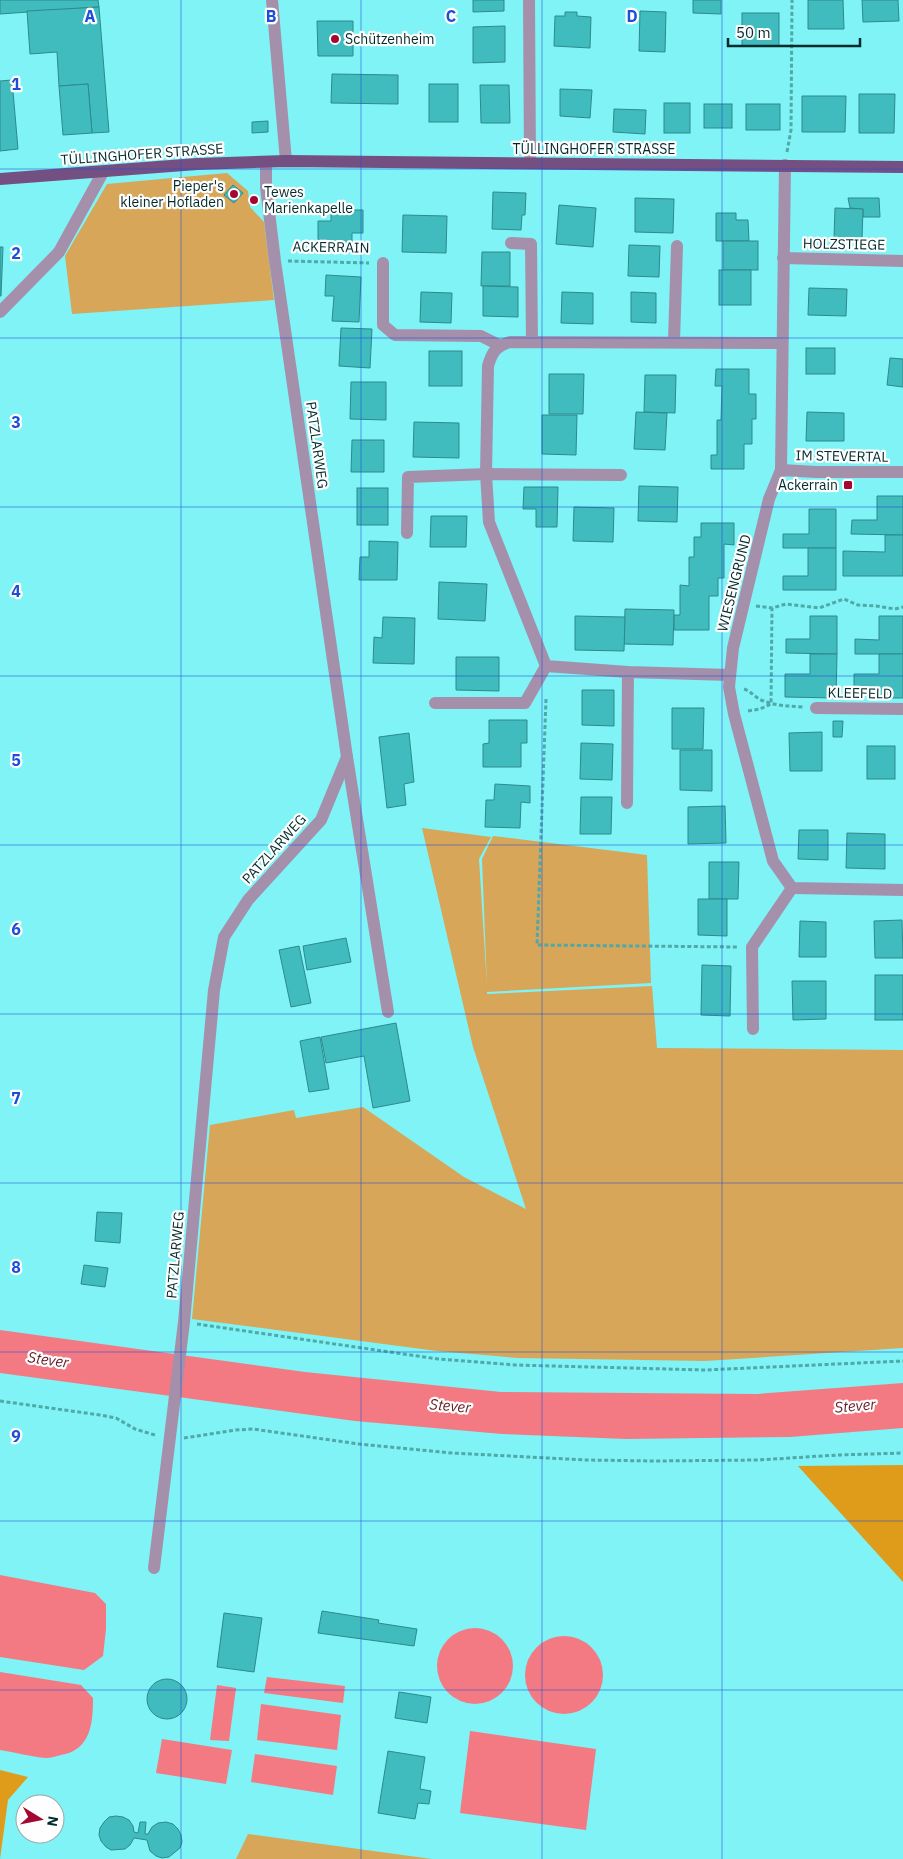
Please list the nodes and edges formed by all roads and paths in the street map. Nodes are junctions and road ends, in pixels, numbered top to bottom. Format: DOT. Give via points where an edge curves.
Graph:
graph roads {
  1 [pos="272,0"];
  2 [pos="529,0"];
  3 [pos="792,0"];
  4 [pos="286,161"];
  5 [pos="266,162"];
  6 [pos="530,163"];
  7 [pos="785,165"];
  8 [pos="903,167"];
  9 [pos="103,172"];
  10 [pos="0,179"];
  11 [pos="511,242"];
  12 [pos="677,246"];
  13 [pos="783,258"];
  14 [pos="903,260"];
  15 [pos="275,261"];
  16 [pos="383,263"];
  17 [pos="0,312"];
  18 [pos="532,342"];
  19 [pos="674,342"];
  20 [pos="782,343"];
  21 [pos="499,345"];
  22 [pos="781,470"];
  23 [pos="903,472"];
  24 [pos="486,474"];
  25 [pos="621,475"];
  26 [pos="408,533"];
  27 [pos="744,604"];
  28 [pos="903,607"];
  29 [pos="772,608"];
  30 [pos="546,666"];
  31 [pos="628,672"];
  32 [pos="730,681"];
  33 [pos="546,695"];
  34 [pos="435,703"];
  35 [pos="771,704"];
  36 [pos="816,708"];
  37 [pos="903,709"];
  38 [pos="734,714"];
  39 [pos="347,757"];
  40 [pos="627,804"];
  41 [pos="792,888"];
  42 [pos="903,890"];
  43 [pos="752,947"];
  44 [pos="388,1012"];
  45 [pos="753,1029"];
  46 [pos="184,1322"];
  47 [pos="903,1361"];
  48 [pos="0,1401"];
  49 [pos="169,1438"];
  50 [pos="903,1453"];
  51 [pos="154,1568"];
  1 -- 4 [label="street"];
  2 -- 6 [label="street"];
  3 -- 7 [label="path" via="791,130"];
  4 -- 5 [label="main road, TÜLLINGHOFER STRASSE"];
  4 -- 6 [label="main road, TÜLLINGHOFER STRASSE"];
  5 -- 9 [label="main road, TÜLLINGHOFER STRASSE"];
  5 -- 15 [label="street, PATZLARWEG"];
  6 -- 7 [label="main road, TÜLLINGHOFER STRASSE"];
  7 -- 8 [label="main road, TÜLLINGHOFER STRASSE"];
  7 -- 13 [label="street, WIESENGRUND"];
  9 -- 10 [label="main road, TÜLLINGHOFER STRASSE"];
  9 -- 17 [label="street" via="59,252"];
  11 -- 18 [label="street" via="531,244"];
  12 -- 19 [label="street"];
  13 -- 14 [label="street, HOLZSTIEGE"];
  13 -- 20 [label="street, WIESENGRUND"];
  15 -- 16 [label="path, ACKERRAIN"];
  15 -- 39 [label="street, PATZLARWEG"];
  16 -- 21 [label="street, ACKERRAIN" via="383,326 395,335 481,336"];
  18 -- 19 [label="street, ACKERRAIN"];
  18 -- 21 [label="street, ACKERRAIN"];
  19 -- 20 [label="street, ACKERRAIN"];
  20 -- 22 [label="street, WIESENGRUND"];
  21 -- 24 [label="street" via="488,366"];
  22 -- 23 [label="street, IM STEVERTAL"];
  22 -- 27 [label="street, WIESENGRUND" via="769,499"];
  24 -- 25 [label="street"];
  24 -- 26 [label="street" via="408,477"];
  24 -- 30 [label="street" via="489,522"];
  27 -- 29 [label="path"];
  27 -- 32 [label="street, WIESENGRUND"];
  28 -- 29 [label="path" via="858,605 844,598 818,608 786,604"];
  29 -- 35 [label="path"];
  30 -- 31 [label="street"];
  30 -- 34 [label="street" via="525,703"];
  31 -- 32 [label="street"];
  31 -- 40 [label="street"];
  32 -- 35 [label="path"];
  32 -- 38 [label="street, WIESENGRUND"];
  33 -- 43 [label="path" via="537,945"];
  35 -- 36 [label="path"];
  35 -- 38 [label="path"];
  36 -- 37 [label="street, KLEEFELD"];
  38 -- 41 [label="street, WIESENGRUND" via="773,861"];
  39 -- 44 [label="street"];
  39 -- 46 [label="street, PATZLARWEG" via="321,820 248,900 224,937 214,990"];
  41 -- 42 [label="street"];
  41 -- 43 [label="street"];
  43 -- 45 [label="street"];
  46 -- 47 [label="path" via="438,1358 515,1365 705,1370"];
  46 -- 49 [label="street, PATZLARWEG"];
  48 -- 49 [label="path" via="116,1418 145,1433"];
  49 -- 50 [label="path" via="253,1429 442,1452 655,1461"];
  49 -- 51 [label="street, PATZLARWEG"];
}
